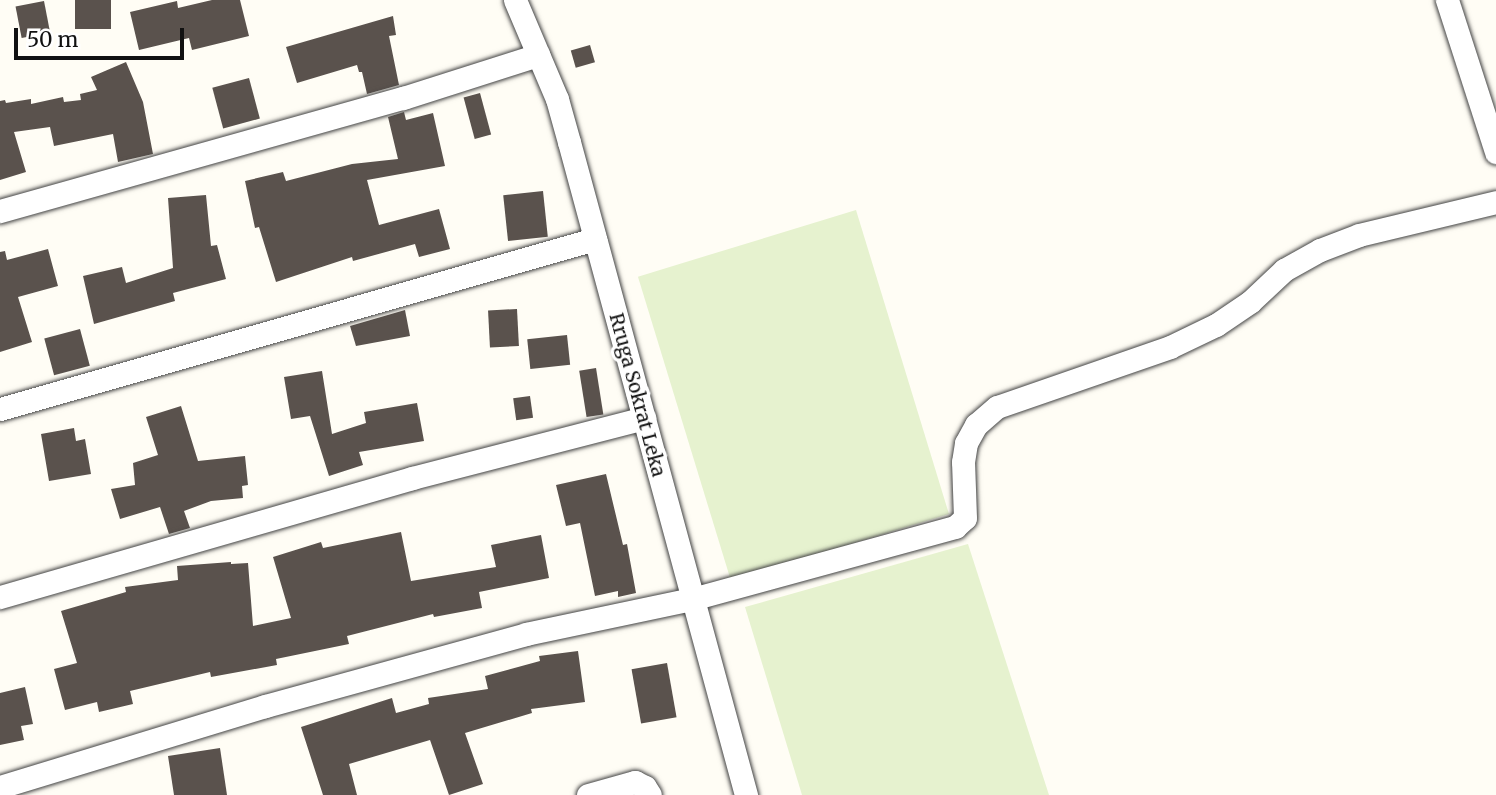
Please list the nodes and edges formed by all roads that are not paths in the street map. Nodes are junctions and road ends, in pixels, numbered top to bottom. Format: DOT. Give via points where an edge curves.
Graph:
graph roads {
  1 [pos="515,0"];
  2 [pos="1447,0"];
  3 [pos="538,55"];
  4 [pos="1496,152"];
  5 [pos="1493,203"];
  6 [pos="0,211"];
  7 [pos="595,239"];
  8 [pos="0,409"];
  9 [pos="644,418"];
  10 [pos="0,597"];
  11 [pos="692,599"];
  12 [pos="0,788"];
  13 [pos="588,795"];
  14 [pos="650,795"];
  15 [pos="746,795"];
  1 -- 3 [label="street, Rruga Sokrat Leka"];
  2 -- 4 [label="street"];
  3 -- 6 [label="street" via="403,99"];
  3 -- 7 [label="street, Rruga Sokrat Leka" via="557,99"];
  5 -- 11 [label="street" via="1359,235 1320,250 1284,270 1216,325 1170,347 997,407 976,425 966,443 965,518 955,527"];
  7 -- 8 [label="street"];
  7 -- 9 [label="street, Rruga Sokrat Leka"];
  9 -- 10 [label="street" via="412,478"];
  9 -- 11 [label="street, Rruga Sokrat Leka"];
  11 -- 12 [label="street" via="526,634 265,706"];
  11 -- 15 [label="street, Rruga Sokrat Leka"];
  13 -- 14 [label="street" via="635,782"];
}
